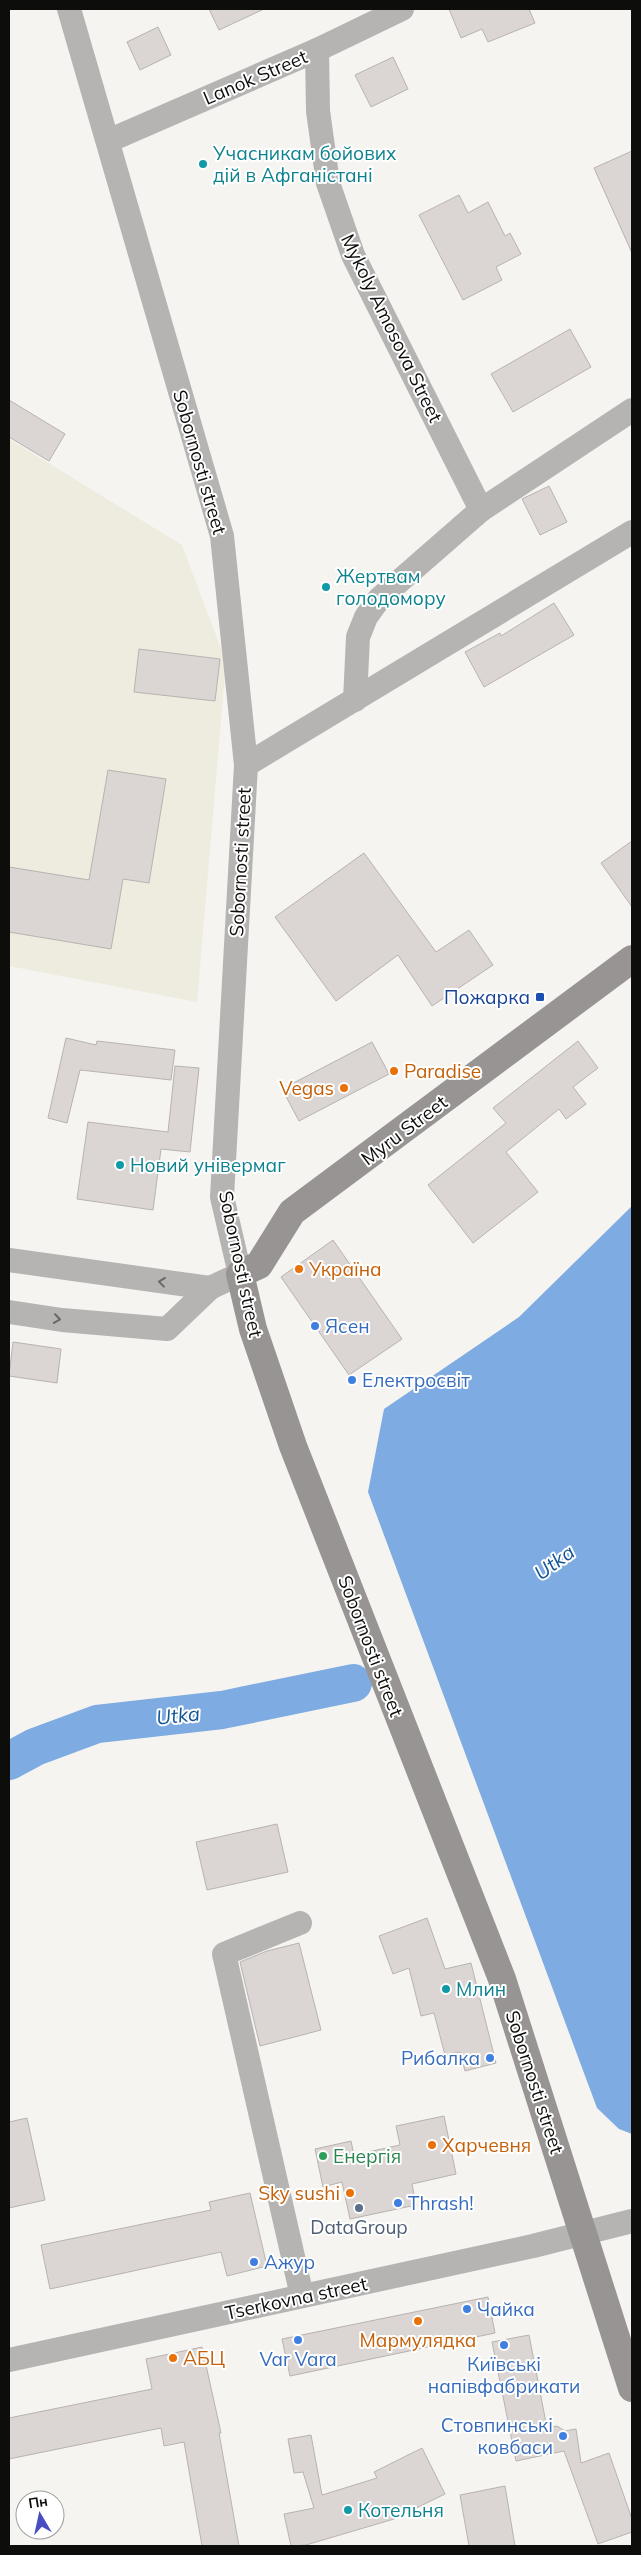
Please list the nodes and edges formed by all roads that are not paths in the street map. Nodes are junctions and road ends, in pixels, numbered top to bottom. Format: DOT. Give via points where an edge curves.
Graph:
graph roads {
  1 [pos="69,9"];
  2 [pos="402,9"];
  3 [pos="317,50"];
  4 [pos="108,141"];
  5 [pos="632,410"];
  6 [pos="481,510"];
  7 [pos="632,532"];
  8 [pos="355,700"];
  9 [pos="246,766"];
  10 [pos="632,959"];
  11 [pos="9,1260"];
  12 [pos="240,1274"];
  13 [pos="210,1288"];
  14 [pos="9,1312"];
  15 [pos="300,1923"];
  16 [pos="632,2221"];
  17 [pos="583,2234"];
  18 [pos="302,2296"];
  19 [pos="9,2360"];
  20 [pos="632,2388"];
  1 -- 4 [label="street, Sobornosti street"];
  2 -- 3 [label="street, Lanok Street"];
  3 -- 4 [label="street, Lanok Street"];
  3 -- 6 [label="street, Mykoly Amosova Street" via="318,111 328,183 352,255"];
  4 -- 9 [label="street, Sobornosti street" via="222,536"];
  5 -- 6 [label="street"];
  6 -- 8 [label="street" via="379,599 366,617 358,637"];
  7 -- 8 [label="street"];
  8 -- 9 [label="street"];
  9 -- 12 [label="street, Sobornosti street" via="222,1197"];
  10 -- 12 [label="main road, Myru Street" via="292,1212 259,1265"];
  13 -- 11 [label="street, one-way"];
  12 -- 13 [label="street, Myru Street"];
  12 -- 17 [label="main road, Sobornosti street" via="253,1329 293,1446 502,1979"];
  14 -- 13 [label="street, Myru Street, one-way" via="167,1329"];
  15 -- 18 [label="street" via="224,1954"];
  16 -- 17 [label="street, Tserkovna street"];
  17 -- 18 [label="street, Tserkovna street"];
  17 -- 20 [label="main road, Sobornosti street"];
  18 -- 19 [label="street, Tserkovna street"];
}
